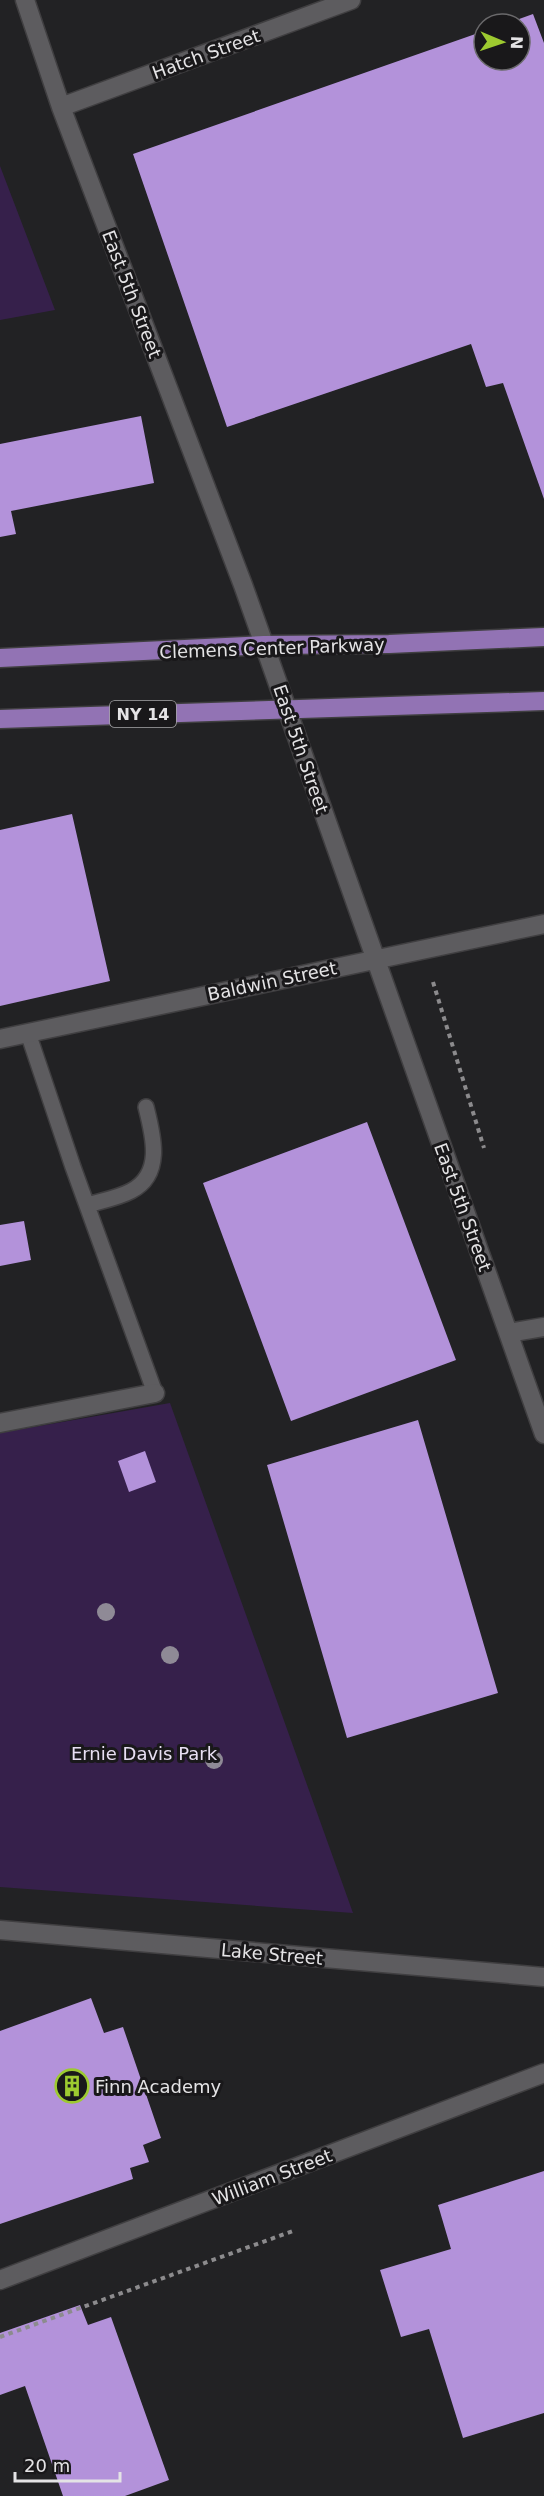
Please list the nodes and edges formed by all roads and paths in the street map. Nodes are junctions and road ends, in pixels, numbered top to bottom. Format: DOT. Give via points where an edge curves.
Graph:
graph roads {
  1 [pos="25,0"];
  2 [pos="351,0"];
  3 [pos="61,107"];
  4 [pos="544,638"];
  5 [pos="264,645"];
  6 [pos="0,658"];
  7 [pos="544,701"];
  8 [pos="286,709"];
  9 [pos="0,719"];
  10 [pos="544,924"];
  11 [pos="375,959"];
  12 [pos="433,982"];
  13 [pos="28,1033"];
  14 [pos="0,1039"];
  15 [pos="146,1107"];
  16 [pos="484,1148"];
  17 [pos="87,1205"];
  18 [pos="544,1326"];
  19 [pos="508,1333"];
  20 [pos="155,1393"];
  21 [pos="0,1423"];
  22 [pos="544,1434"];
  23 [pos="0,1930"];
  24 [pos="544,1977"];
  25 [pos="544,2073"];
  26 [pos="293,2231"];
  27 [pos="0,2280"];
  28 [pos="0,2337"];
  1 -- 3 [label="street, East 5th Street"];
  2 -- 3 [label="street, Hatch Street"];
  3 -- 5 [label="street, East 5th Street"];
  4 -- 5 [label="main road, Clemens Center Parkway"];
  5 -- 6 [label="main road, Clemens Center Parkway"];
  5 -- 8 [label="street, East 5th Street"];
  7 -- 8 [label="main road, NY 14"];
  8 -- 9 [label="main road, NY 14"];
  8 -- 11 [label="street, East 5th Street"];
  10 -- 11 [label="street, Baldwin Street"];
  11 -- 13 [label="street, Baldwin Street"];
  11 -- 19 [label="street, East 5th Street"];
  12 -- 16 [label="path"];
  13 -- 14 [label="street, Baldwin Street"];
  13 -- 17 [label="lane"];
  15 -- 17 [label="lane" via="154,1160 144,1181 132,1191"];
  17 -- 20 [label="lane"];
  18 -- 19 [label="street"];
  19 -- 22 [label="street, East 5th Street"];
  20 -- 21 [label="street"];
  23 -- 24 [label="street, Lake Street"];
  25 -- 27 [label="street, William Street"];
  26 -- 28 [label="path"];
}
